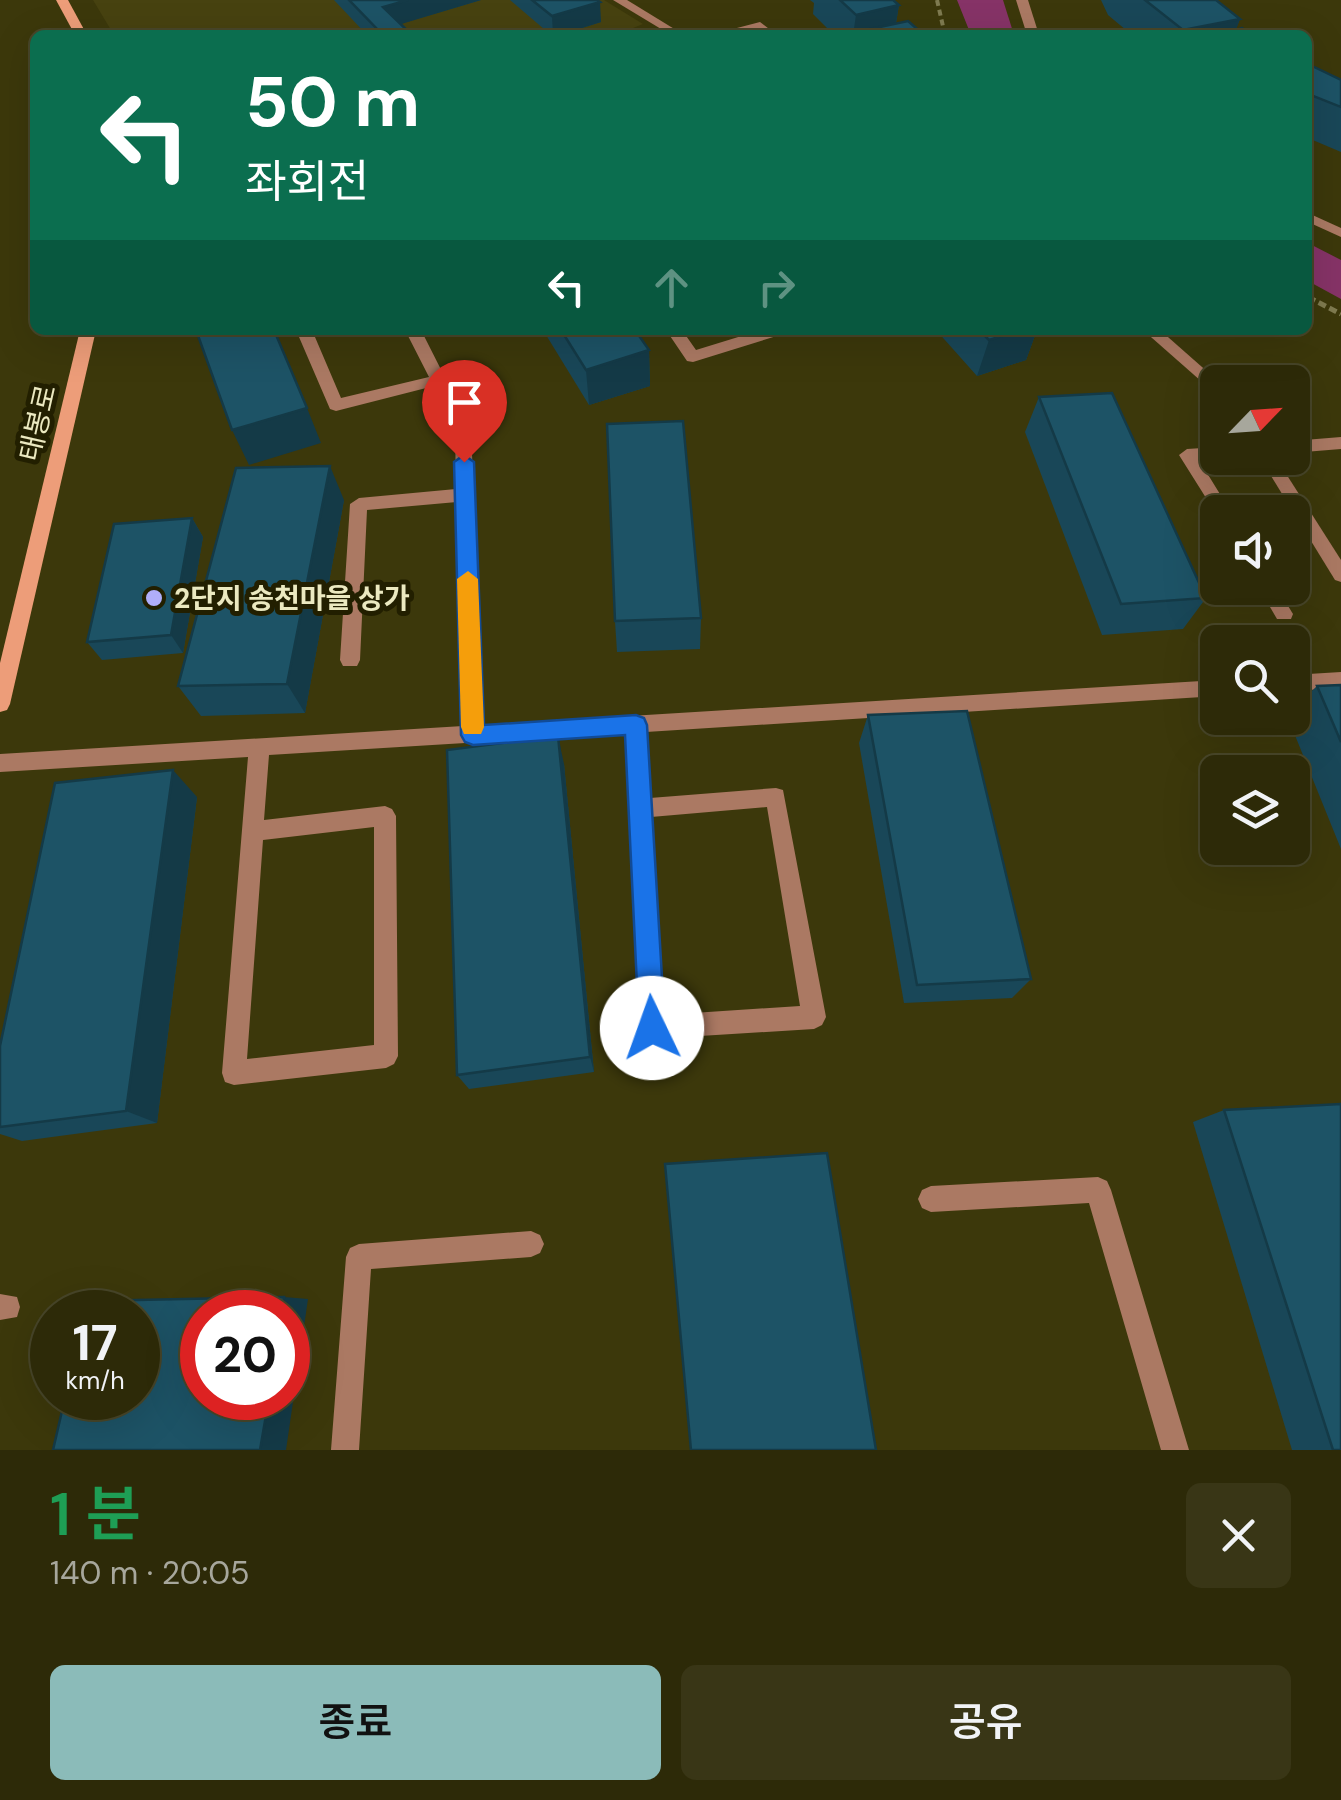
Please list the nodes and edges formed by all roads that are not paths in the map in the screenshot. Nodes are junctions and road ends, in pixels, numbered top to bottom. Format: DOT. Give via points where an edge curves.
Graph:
graph roads {
  1 [pos="62,0"];
  2 [pos="620,0"];
  3 [pos="1022,0"];
  4 [pos="79,30"];
  5 [pos="670,30"];
  6 [pos="736,30"];
  7 [pos="766,30"];
  8 [pos="1031,30"];
  9 [pos="1312,219"];
  10 [pos="1341,233"];
  11 [pos="87,335"];
  12 [pos="306,335"];
  13 [pos="415,335"];
  14 [pos="677,335"];
  15 [pos="762,335"];
  16 [pos="1157,335"];
  17 [pos="1200,374"];
  18 [pos="438,380"];
  19 [pos="1341,443"];
  20 [pos="1310,446"];
  21 [pos="1200,454"];
  22 [pos="1279,475"];
  23 [pos="465,495"];
  24 [pos="1212,495"];
  25 [pos="1341,575"];
  26 [pos="1278,605"];
  27 [pos="1284,614"];
  28 [pos="350,660"];
  29 [pos="1341,680"];
  30 [pos="1310,682"];
  31 [pos="1200,689"];
  32 [pos="0,704"];
  33 [pos="636,725"];
  34 [pos="473,735"];
  35 [pos="260,749"];
  36 [pos="0,763"];
  37 [pos="641,808"];
  38 [pos="253,831"];
  39 [pos="931,1199"];
  40 [pos="531,1244"];
  41 [pos="345,1450"];
  42 [pos="1175,1450"];
  1 -- 4 [label="main road"];
  2 -- 5 [label="lane"];
  3 -- 8 [label="lane"];
  6 -- 7 [label="lane" via="760,24"];
  9 -- 10 [label="lane"];
  11 -- 32 [label="main road, 태봉로"];
  12 -- 18 [label="lane" via="336,405"];
  13 -- 18 [label="lane"];
  14 -- 15 [label="lane" via="692,357"];
  16 -- 17 [label="lane"];
  18 -- 23 [label="lane" via="463,429"];
  19 -- 20 [label="lane"];
  21 -- 24 [label="lane" via="1187,455"];
  22 -- 25 [label="lane"];
  23 -- 28 [label="lane" via="359,504"];
  23 -- 34 [label="lane"];
  26 -- 27 [label="lane"];
  29 -- 30 [label="lane"];
  31 -- 33 [label="lane"];
  33 -- 34 [label="lane"];
  33 -- 37 [label="lane"];
  34 -- 35 [label="lane"];
  35 -- 36 [label="lane"];
  35 -- 38 [label="lane"];
  37 -- 37 [label="lane" via="652,1028 814,1016 776,797"];
  38 -- 38 [label="lane" via="234,1073 386,1056 385,816"];
  39 -- 42 [label="lane" via="1098,1190"];
  40 -- 41 [label="lane" via="359,1257"];
}
